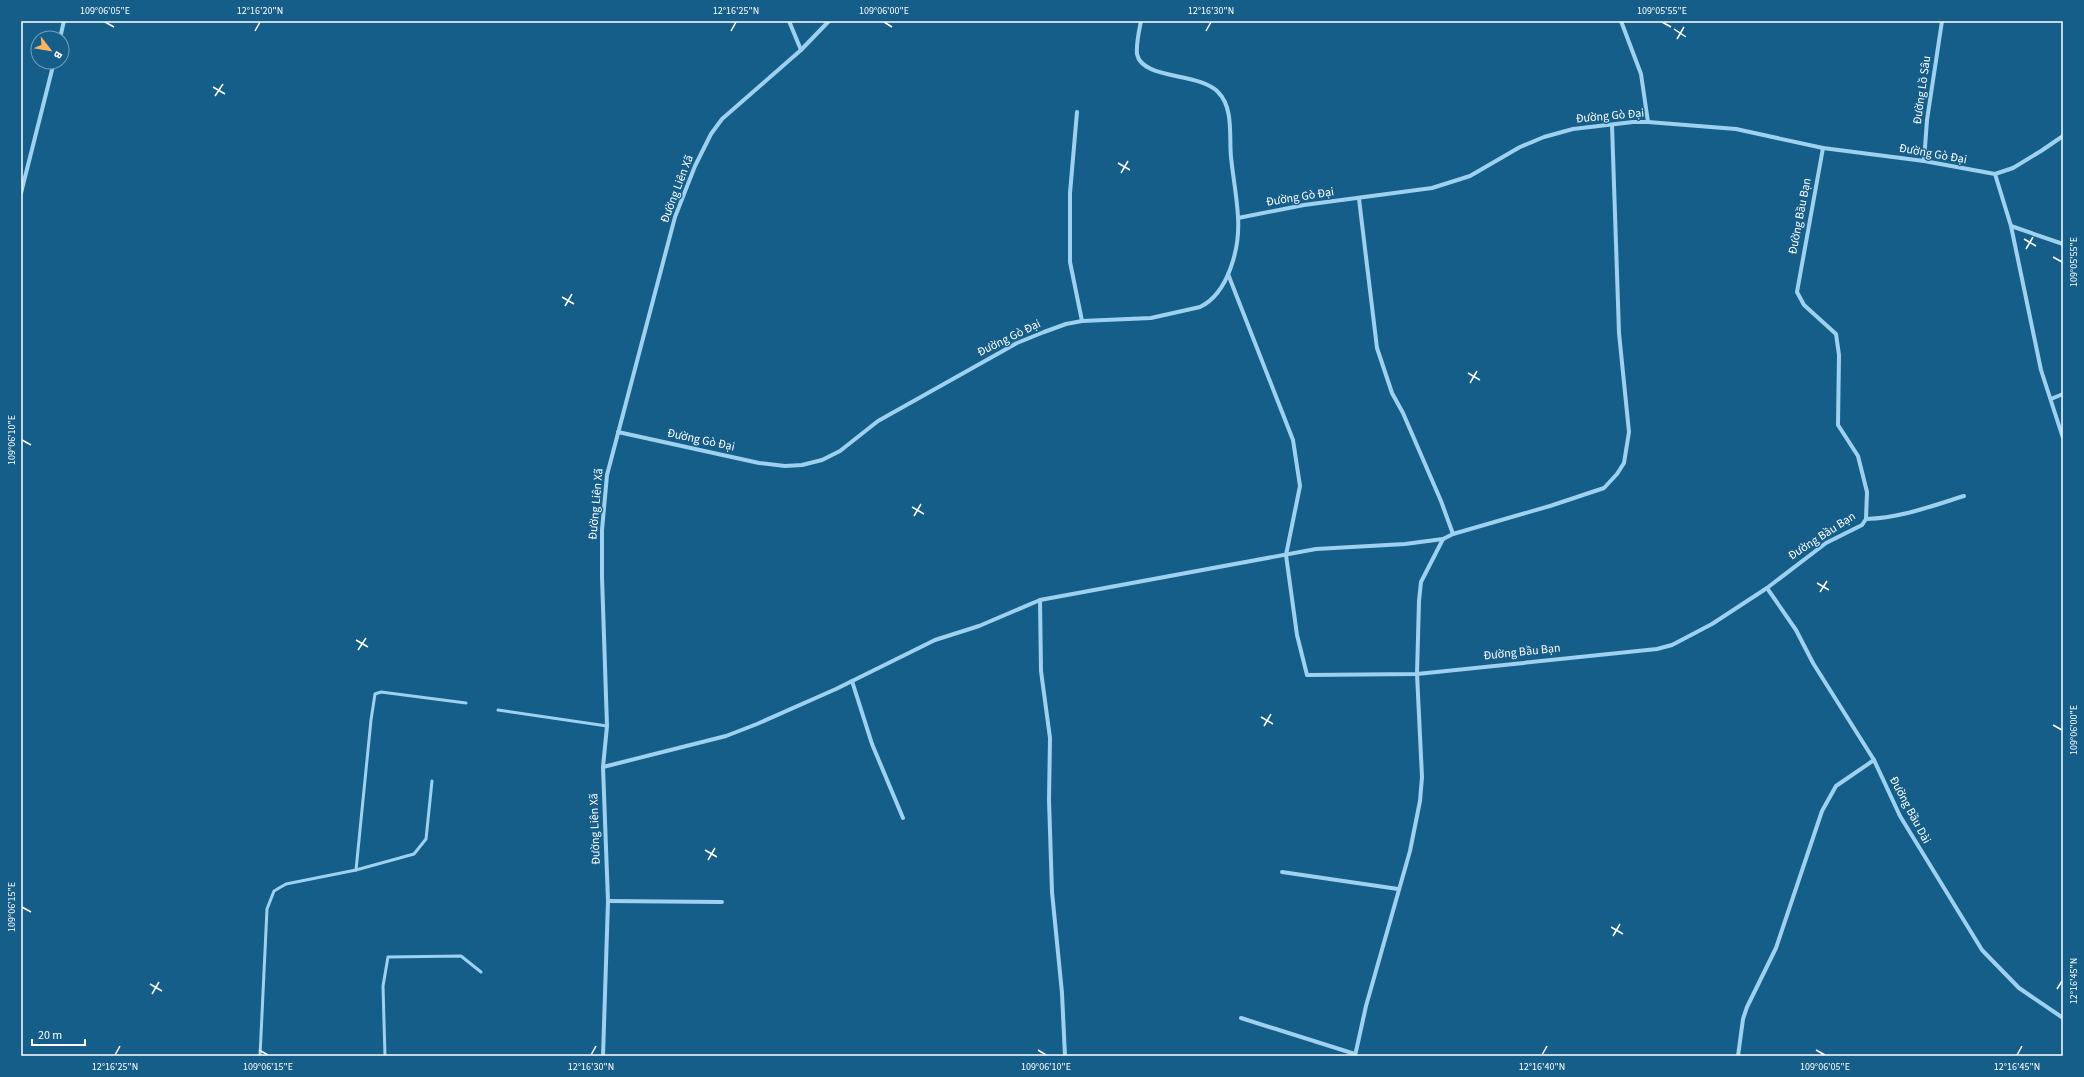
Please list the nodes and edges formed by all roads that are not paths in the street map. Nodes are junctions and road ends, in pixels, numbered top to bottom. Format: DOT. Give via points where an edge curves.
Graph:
graph roads {
  1 [pos="789,21"];
  2 [pos="829,21"];
  3 [pos="1141,21"];
  4 [pos="1621,21"];
  5 [pos="1942,21"];
  6 [pos="801,50"];
  7 [pos="52,70"];
  8 [pos="1076,112"];
  9 [pos="1648,122"];
  10 [pos="1612,125"];
  11 [pos="2063,136"];
  12 [pos="1823,148"];
  13 [pos="1924,161"];
  14 [pos="1995,174"];
  15 [pos="21,193"];
  16 [pos="1359,199"];
  17 [pos="1238,218"];
  18 [pos="2011,226"];
  19 [pos="2063,244"];
  20 [pos="1228,274"];
  21 [pos="1082,321"];
  22 [pos="2063,394"];
  23 [pos="2051,399"];
  24 [pos="618,432"];
  25 [pos="2063,438"];
  26 [pos="1964,496"];
  27 [pos="1866,519"];
  28 [pos="1453,534"];
  29 [pos="1443,539"];
  30 [pos="1286,555"];
  31 [pos="1767,588"];
  32 [pos="1040,600"];
  33 [pos="1417,674"];
  34 [pos="852,681"];
  35 [pos="466,703"];
  36 [pos="498,710"];
  37 [pos="608,726"];
  38 [pos="1874,760"];
  39 [pos="603,767"];
  40 [pos="432,781"];
  41 [pos="903,818"];
  42 [pos="356,870"];
  43 [pos="1282,872"];
  44 [pos="1398,889"];
  45 [pos="608,901"];
  46 [pos="722,902"];
  47 [pos="481,972"];
  48 [pos="1241,1018"];
  49 [pos="2063,1018"];
  50 [pos="1355,1055"];
  51 [pos="260,1056"];
  52 [pos="385,1056"];
  53 [pos="603,1056"];
  54 [pos="1065,1056"];
  55 [pos="1738,1056"];
  1 -- 6 [label="street"];
  2 -- 6 [label="street, Đường Liên Xã"];
  3 -- 17 [label="street" via="1137,52 1138,59 1143,65 1150,70 1209,85 1219,93 1225,103 1229,120"];
  4 -- 9 [label="street" via="1641,74"];
  5 -- 13 [label="street, Đường Lồ Sâu"];
  6 -- 24 [label="street, Đường Liên Xã" via="722,119 694,166 675,217"];
  7 -- 15 [label="street"];
  8 -- 21 [label="street" via="1070,193 1070,262"];
  9 -- 10 [label="street, Đường Gò Đại"];
  9 -- 12 [label="street, Đường Gò Đại" via="1736,129"];
  10 -- 16 [label="street, Đường Gò Đại" via="1574,129 1544,137 1520,147 1470,176 1453,182 1432,188"];
  10 -- 28 [label="street" via="1619,333 1629,432 1624,463 1604,488"];
  11 -- 14 [label="street, Đường Gò Đại" via="2013,168"];
  12 -- 13 [label="street, Đường Gò Đại"];
  12 -- 27 [label="street, Đường Bầu Bạn" via="1797,292 1804,305 1836,334 1839,355 1838,425 1858,456 1867,492"];
  13 -- 14 [label="street, Đường Gò Đại"];
  14 -- 18 [label="street"];
  16 -- 17 [label="street, Đường Gò Đại" via="1304,205"];
  16 -- 28 [label="street" via="1377,348 1392,393"];
  17 -- 20 [label="street, Đường Gò Đại" via="1238,242"];
  18 -- 19 [label="street"];
  18 -- 23 [label="street" via="2034,336"];
  20 -- 21 [label="street, Đường Gò Đại" via="1215,297 1200,308 1151,318"];
  20 -- 30 [label="street" via="1293,440 1300,486"];
  21 -- 24 [label="street, Đường Gò Đại" via="1066,324 1017,343 878,421 840,451 822,460 802,465 760,463"];
  22 -- 23 [label="street"];
  23 -- 25 [label="street"];
  24 -- 37 [label="street, Đường Liên Xã" via="606,475 602,530"];
  26 -- 27 [label="street" via="1884,519"];
  27 -- 31 [label="street, Đường Bầu Bạn" via="1862,525 1815,551"];
  28 -- 29 [label="street"];
  29 -- 30 [label="street" via="1405,544 1316,549"];
  29 -- 33 [label="street" via="1422,582"];
  30 -- 32 [label="street"];
  30 -- 33 [label="street, Đường Bầu Bạn" via="1297,635 1307,675"];
  31 -- 33 [label="street, Đường Bầu Bạn" via="1706,628 1672,645 1657,649"];
  31 -- 38 [label="street, Đường Bầu Dài" via="1796,630 1813,663"];
  32 -- 34 [label="street" via="978,626 935,640"];
  32 -- 54 [label="street" via="1041,671 1050,738 1052,892"];
  33 -- 44 [label="street" via="1422,777 1420,801 1410,851"];
  34 -- 39 [label="street" via="726,736"];
  34 -- 41 [label="street" via="872,744"];
  35 -- 42 [label="lane" via="381,692 375,694"];
  36 -- 37 [label="lane"];
  37 -- 39 [label="street, Đường Liên Xã"];
  38 -- 49 [label="street, Đường Bầu Dài" via="1900,816 1982,950 2019,988"];
  38 -- 55 [label="street" via="1836,786 1822,811 1776,948 1747,1007"];
  39 -- 45 [label="street, Đường Liên Xã"];
  40 -- 42 [label="lane" via="426,839 414,854"];
  42 -- 51 [label="lane" via="286,884 274,891 267,909 265,929"];
  43 -- 44 [label="street"];
  44 -- 50 [label="street"];
  45 -- 46 [label="street"];
  45 -- 53 [label="street, Đường Liên Xã"];
  47 -- 52 [label="lane" via="461,956 388,957 383,986"];
  48 -- 50 [label="street"];
}
